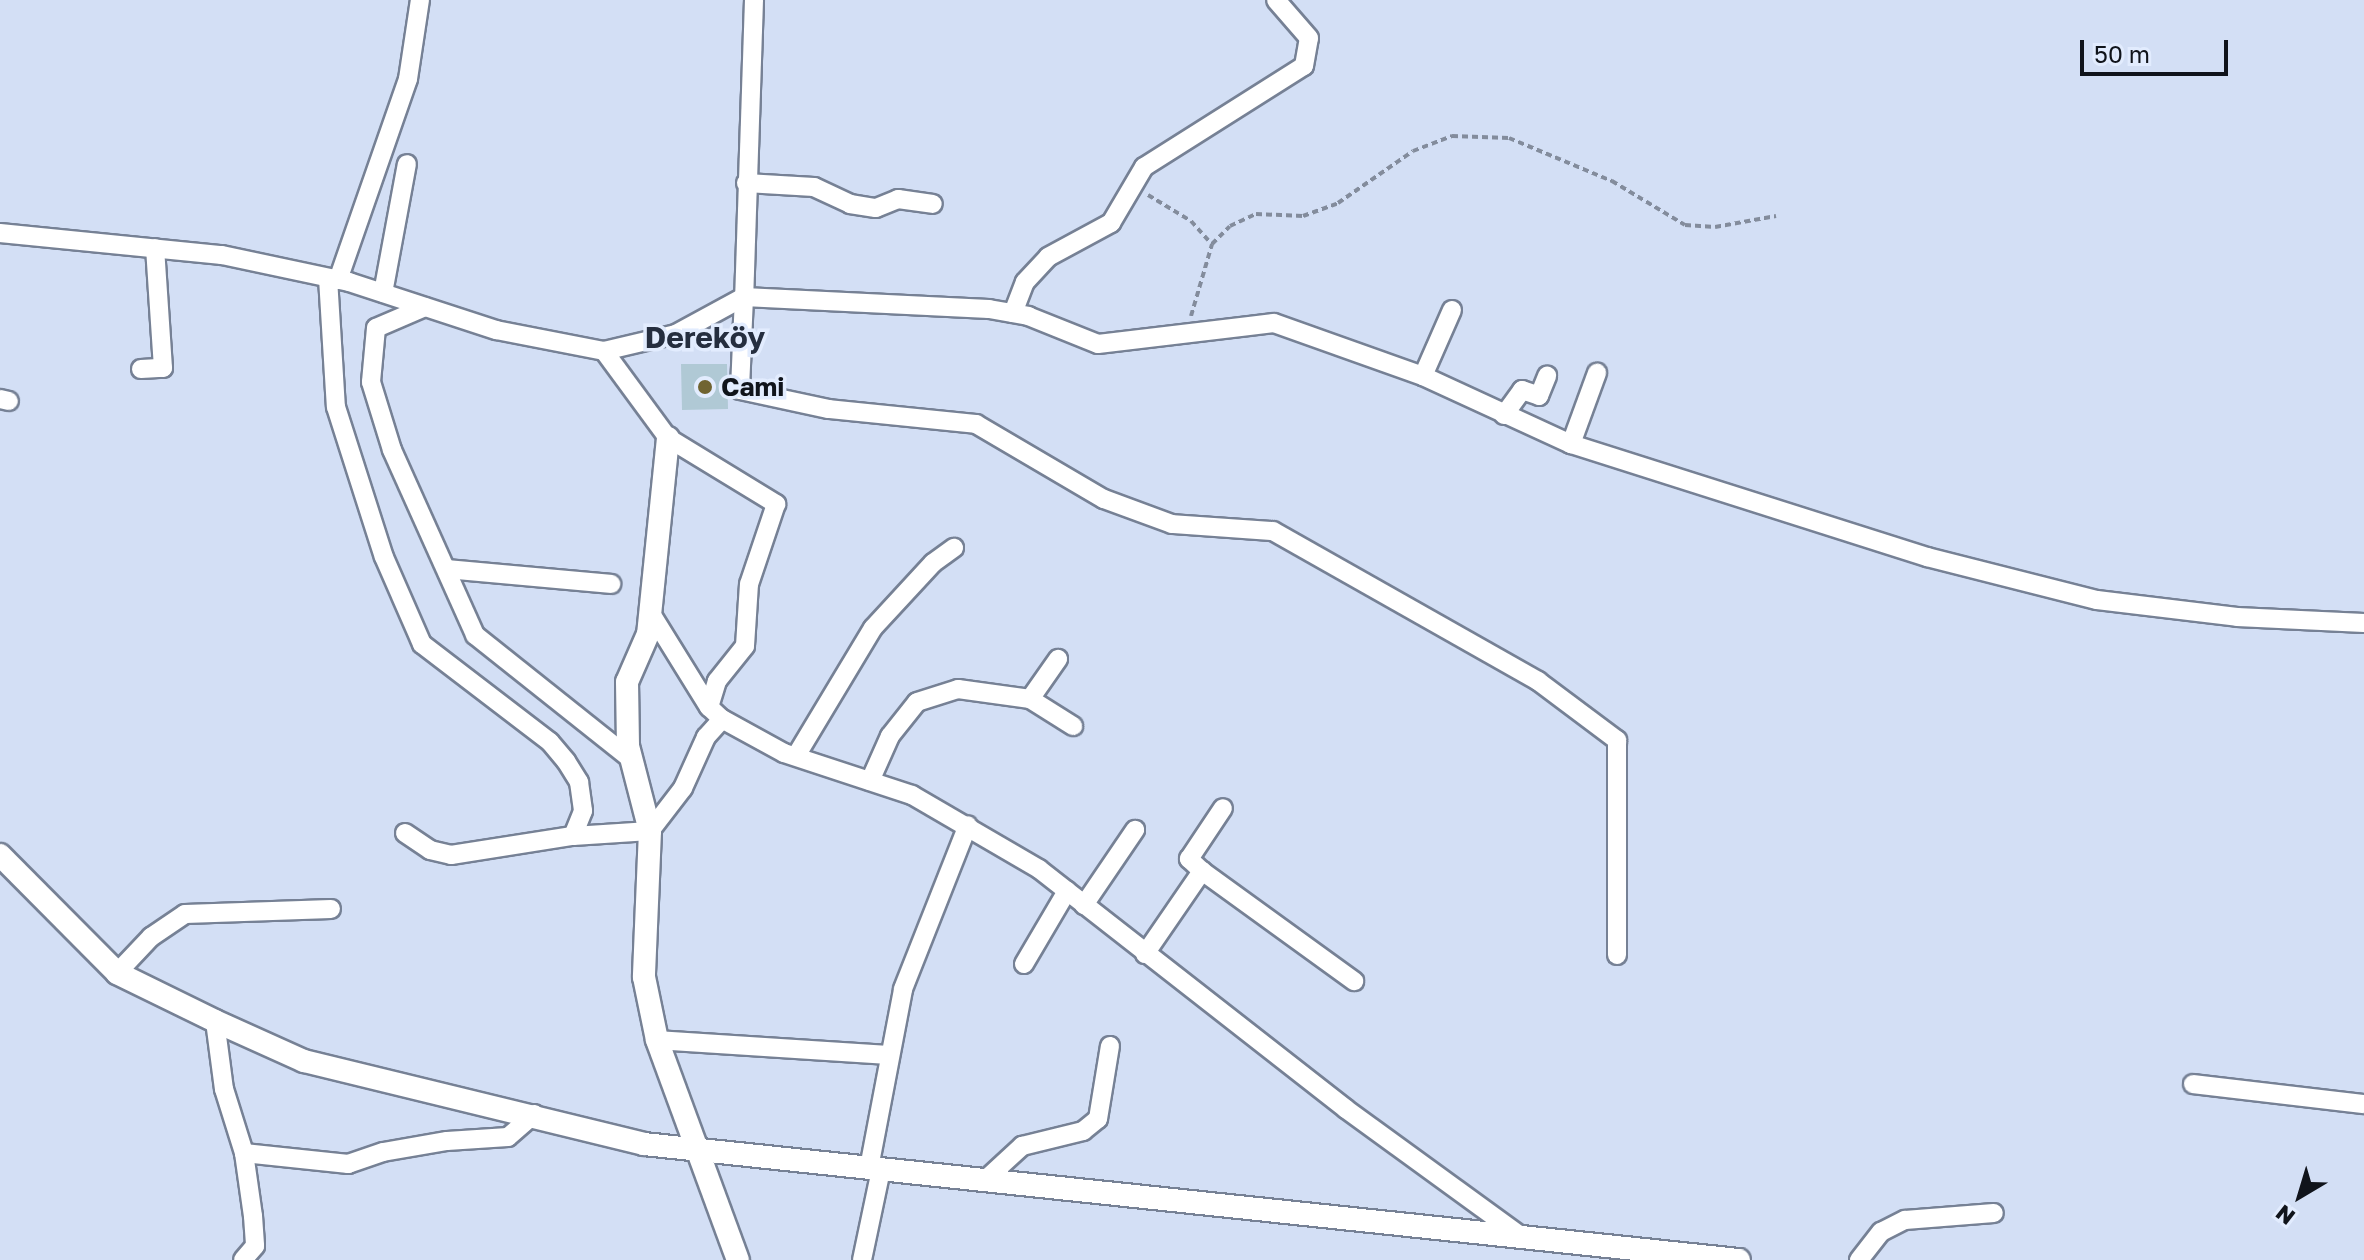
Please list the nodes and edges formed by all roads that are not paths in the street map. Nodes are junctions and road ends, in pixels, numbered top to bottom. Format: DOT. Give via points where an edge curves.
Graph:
graph roads {
  1 [pos="420,0"];
  2 [pos="754,0"];
  3 [pos="1276,0"];
  4 [pos="407,164"];
  5 [pos="746,183"];
  6 [pos="933,204"];
  7 [pos="1,239"];
  8 [pos="155,248"];
  9 [pos="333,279"];
  10 [pos="383,293"];
  11 [pos="744,297"];
  12 [pos="425,307"];
  13 [pos="1452,310"];
  14 [pos="1013,313"];
  15 [pos="604,351"];
  16 [pos="141,369"];
  17 [pos="1597,373"];
  18 [pos="1423,376"];
  19 [pos="1547,376"];
  20 [pos="1504,415"];
  21 [pos="668,438"];
  22 [pos="1571,444"];
  23 [pos="954,548"];
  24 [pos="447,569"];
  25 [pos="611,584"];
  26 [pos="650,612"];
  27 [pos="2364,623"];
  28 [pos="1058,659"];
  29 [pos="1030,699"];
  30 [pos="716,713"];
  31 [pos="1073,726"];
  32 [pos="796,756"];
  33 [pos="632,760"];
  34 [pos="870,781"];
  35 [pos="1223,808"];
  36 [pos="968,825"];
  37 [pos="1135,830"];
  38 [pos="650,831"];
  39 [pos="405,833"];
  40 [pos="573,836"];
  41 [pos="0,855"];
  42 [pos="1202,871"];
  43 [pos="1067,891"];
  44 [pos="1084,905"];
  45 [pos="331,909"];
  46 [pos="1145,954"];
  47 [pos="1617,955"];
  48 [pos="1024,964"];
  49 [pos="117,973"];
  50 [pos="1354,981"];
  51 [pos="215,1021"];
  52 [pos="657,1040"];
  53 [pos="1110,1046"];
  54 [pos="888,1055"];
  55 [pos="2193,1084"];
  56 [pos="2364,1104"];
  57 [pos="534,1114"];
  58 [pos="702,1150"];
  59 [pos="244,1153"];
  60 [pos="875,1169"];
  61 [pos="984,1181"];
  62 [pos="1994,1213"];
  63 [pos="1522,1237"];
  64 [pos="247,1258"];
  65 [pos="738,1260"];
  66 [pos="862,1260"];
  67 [pos="1739,1260"];
  68 [pos="1859,1260"];
  1 -- 9 [label="street" via="408,79"];
  2 -- 5 [label="street"];
  3 -- 14 [label="street" via="1309,38 1304,66 1144,167 1111,223 1048,257 1025,282"];
  4 -- 10 [label="street"];
  5 -- 6 [label="street" via="814,187 850,204 876,208 898,199"];
  5 -- 11 [label="street"];
  7 -- 8 [label="street"];
  8 -- 9 [label="street" via="222,255"];
  8 -- 16 [label="street" via="163,368"];
  9 -- 10 [label="street"];
  9 -- 40 [label="street" via="336,407 384,557 422,644 550,742 566,761 579,782 583,811"];
  10 -- 12 [label="street"];
  11 -- 14 [label="street"];
  11 -- 15 [label="street" via="676,334"];
  11 -- 47 [label="street" via="740,390 842,411 976,424 1104,499 1172,524 1273,531 1538,681 1617,740"];
  12 -- 15 [label="street" via="496,330"];
  12 -- 24 [label="street" via="376,328 371,382 392,450"];
  13 -- 18 [label="street"];
  14 -- 18 [label="street" via="1098,344 1274,323"];
  15 -- 21 [label="street"];
  17 -- 22 [label="street"];
  18 -- 20 [label="street"];
  19 -- 20 [label="street" via="1539,396 1522,390"];
  20 -- 22 [label="street"];
  21 -- 26 [label="street"];
  21 -- 30 [label="street" via="776,504 749,584 745,646 717,681"];
  22 -- 27 [label="street" via="1927,557 2097,600 2237,617"];
  23 -- 32 [label="street" via="933,563 873,628"];
  24 -- 25 [label="street"];
  24 -- 33 [label="street" via="475,635"];
  26 -- 30 [label="street"];
  26 -- 33 [label="street" via="648,634 627,682"];
  28 -- 29 [label="street"];
  29 -- 31 [label="street"];
  29 -- 34 [label="street" via="958,689 917,702 890,736"];
  30 -- 32 [label="street"];
  30 -- 38 [label="street" via="683,788"];
  32 -- 34 [label="street"];
  33 -- 38 [label="street"];
  34 -- 36 [label="street" via="912,795"];
  35 -- 42 [label="street" via="1189,859"];
  36 -- 43 [label="street"];
  36 -- 54 [label="street" via="903,989"];
  37 -- 44 [label="street"];
  38 -- 40 [label="street"];
  38 -- 52 [label="street" via="644,977"];
  39 -- 40 [label="street" via="430,850 451,855"];
  41 -- 49 [label="street"];
  42 -- 46 [label="street"];
  42 -- 50 [label="street"];
  43 -- 44 [label="street"];
  43 -- 48 [label="street"];
  44 -- 46 [label="street"];
  45 -- 49 [label="street" via="185,914 151,937"];
  46 -- 63 [label="street"];
  49 -- 51 [label="street"];
  51 -- 57 [label="street" via="304,1061"];
  51 -- 59 [label="street" via="224,1089"];
  52 -- 54 [label="street"];
  52 -- 58 [label="street"];
  53 -- 61 [label="street" via="1098,1119 1083,1131 1022,1146"];
  54 -- 60 [label="street"];
  55 -- 56 [label="street"];
  57 -- 58 [label="street" via="644,1144"];
  57 -- 59 [label="street" via="508,1137 447,1141 348,1164"];
  58 -- 60 [label="street"];
  58 -- 65 [label="street"];
  59 -- 64 [label="street" via="255,1246"];
  60 -- 61 [label="street"];
  60 -- 66 [label="street"];
  61 -- 63 [label="street"];
  62 -- 68 [label="street" via="1905,1220 1881,1232"];
  63 -- 67 [label="street"];
}
